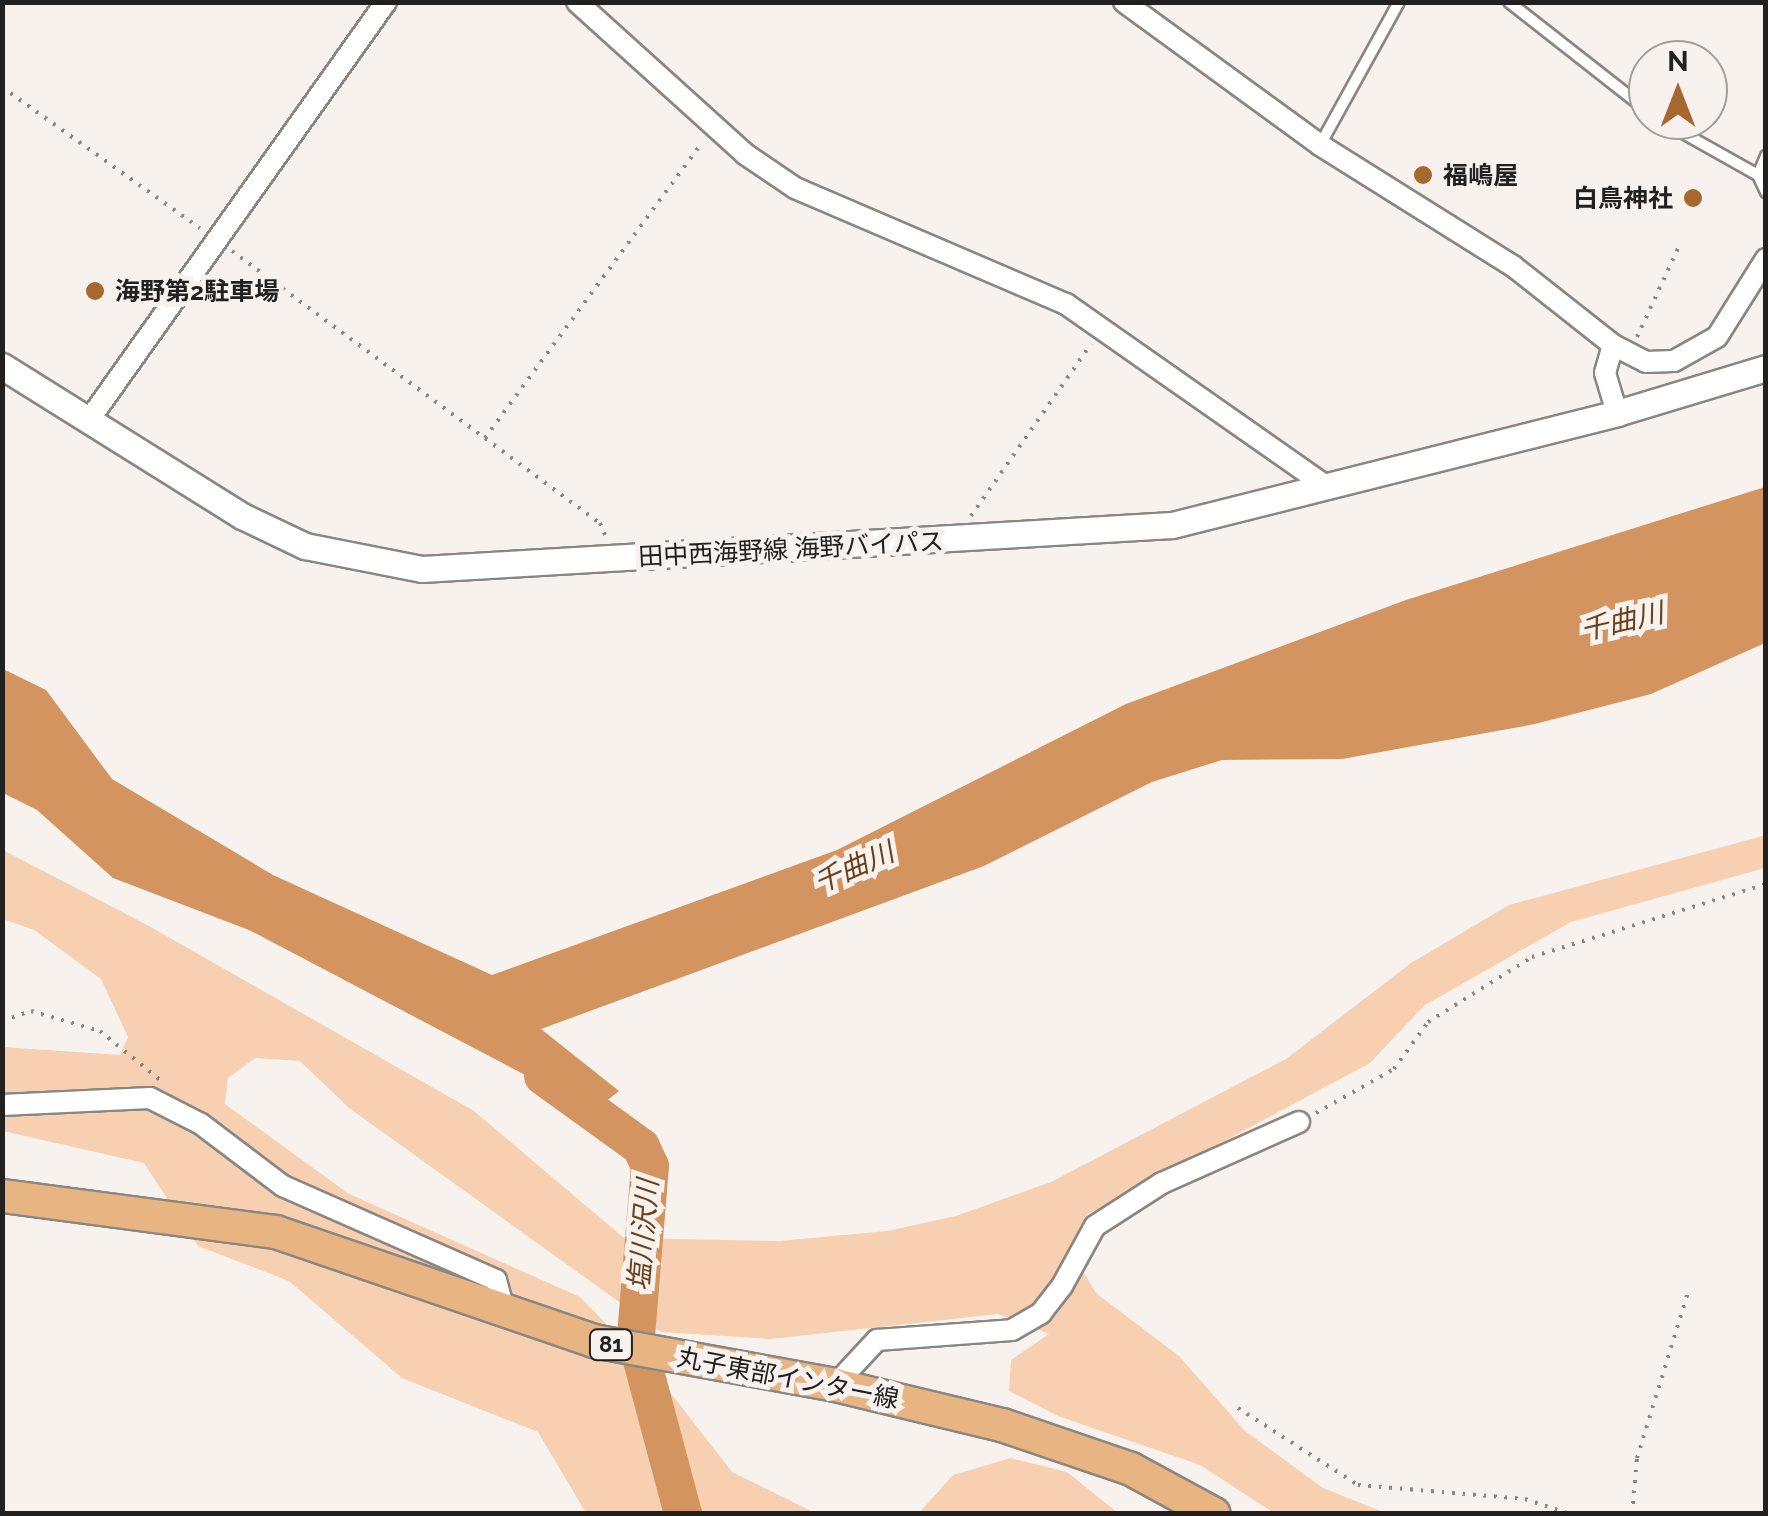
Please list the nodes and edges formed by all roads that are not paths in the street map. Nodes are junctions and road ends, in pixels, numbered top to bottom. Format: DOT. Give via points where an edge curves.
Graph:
graph roads {
  1 [pos="386,2"];
  2 [pos="578,2"];
  3 [pos="1124,2"];
  4 [pos="1399,2"];
  5 [pos="1509,2"];
  6 [pos="1628,96"];
  7 [pos="1696,140"];
  8 [pos="1320,145"];
  9 [pos="1766,156"];
  10 [pos="1758,175"];
  11 [pos="1766,192"];
  12 [pos="1766,259"];
  13 [pos="1621,350"];
  14 [pos="2,366"];
  15 [pos="1766,368"];
  16 [pos="1617,414"];
  17 [pos="89,420"];
  18 [pos="1329,488"];
  19 [pos="2,1105"];
  20 [pos="1298,1122"];
  21 [pos="2,1196"];
  22 [pos="505,1314"];
  23 [pos="836,1385"];
  24 [pos="1214,1514"];
  1 -- 17 [label="street"];
  2 -- 18 [label="street" via="714,126 795,188 995,270 1104,326"];
  3 -- 8 [label="street"];
  4 -- 8 [label="lane"];
  5 -- 6 [label="lane"];
  7 -- 10 [label="lane"];
  8 -- 13 [label="street" via="1514,266"];
  9 -- 10 [label="lane"];
  10 -- 11 [label="lane"];
  12 -- 13 [label="street" via="1716,337 1674,361 1646,362"];
  13 -- 16 [label="street" via="1604,373"];
  14 -- 17 [label="street, 田中西海野線 海野バイパス"];
  15 -- 16 [label="street, 田中西海野線 海野バイパス"];
  16 -- 18 [label="street, 田中西海野線 海野バイパス"];
  17 -- 18 [label="street, 田中西海野線 海野バイパス" via="242,516 305,546 422,569 1172,525"];
  19 -- 22 [label="street" via="150,1098 201,1124 283,1186 496,1280"];
  20 -- 23 [label="street" via="1162,1183 1095,1226 1041,1313 1012,1330 877,1340"];
  21 -- 22 [label="main road, 丸子東部インター線 / 81" via="276,1232"];
  22 -- 23 [label="main road, 丸子東部インター線 / 81" via="594,1341"];
  23 -- 24 [label="main road, 丸子東部インター線 / 81" via="1092,1454"];
}
